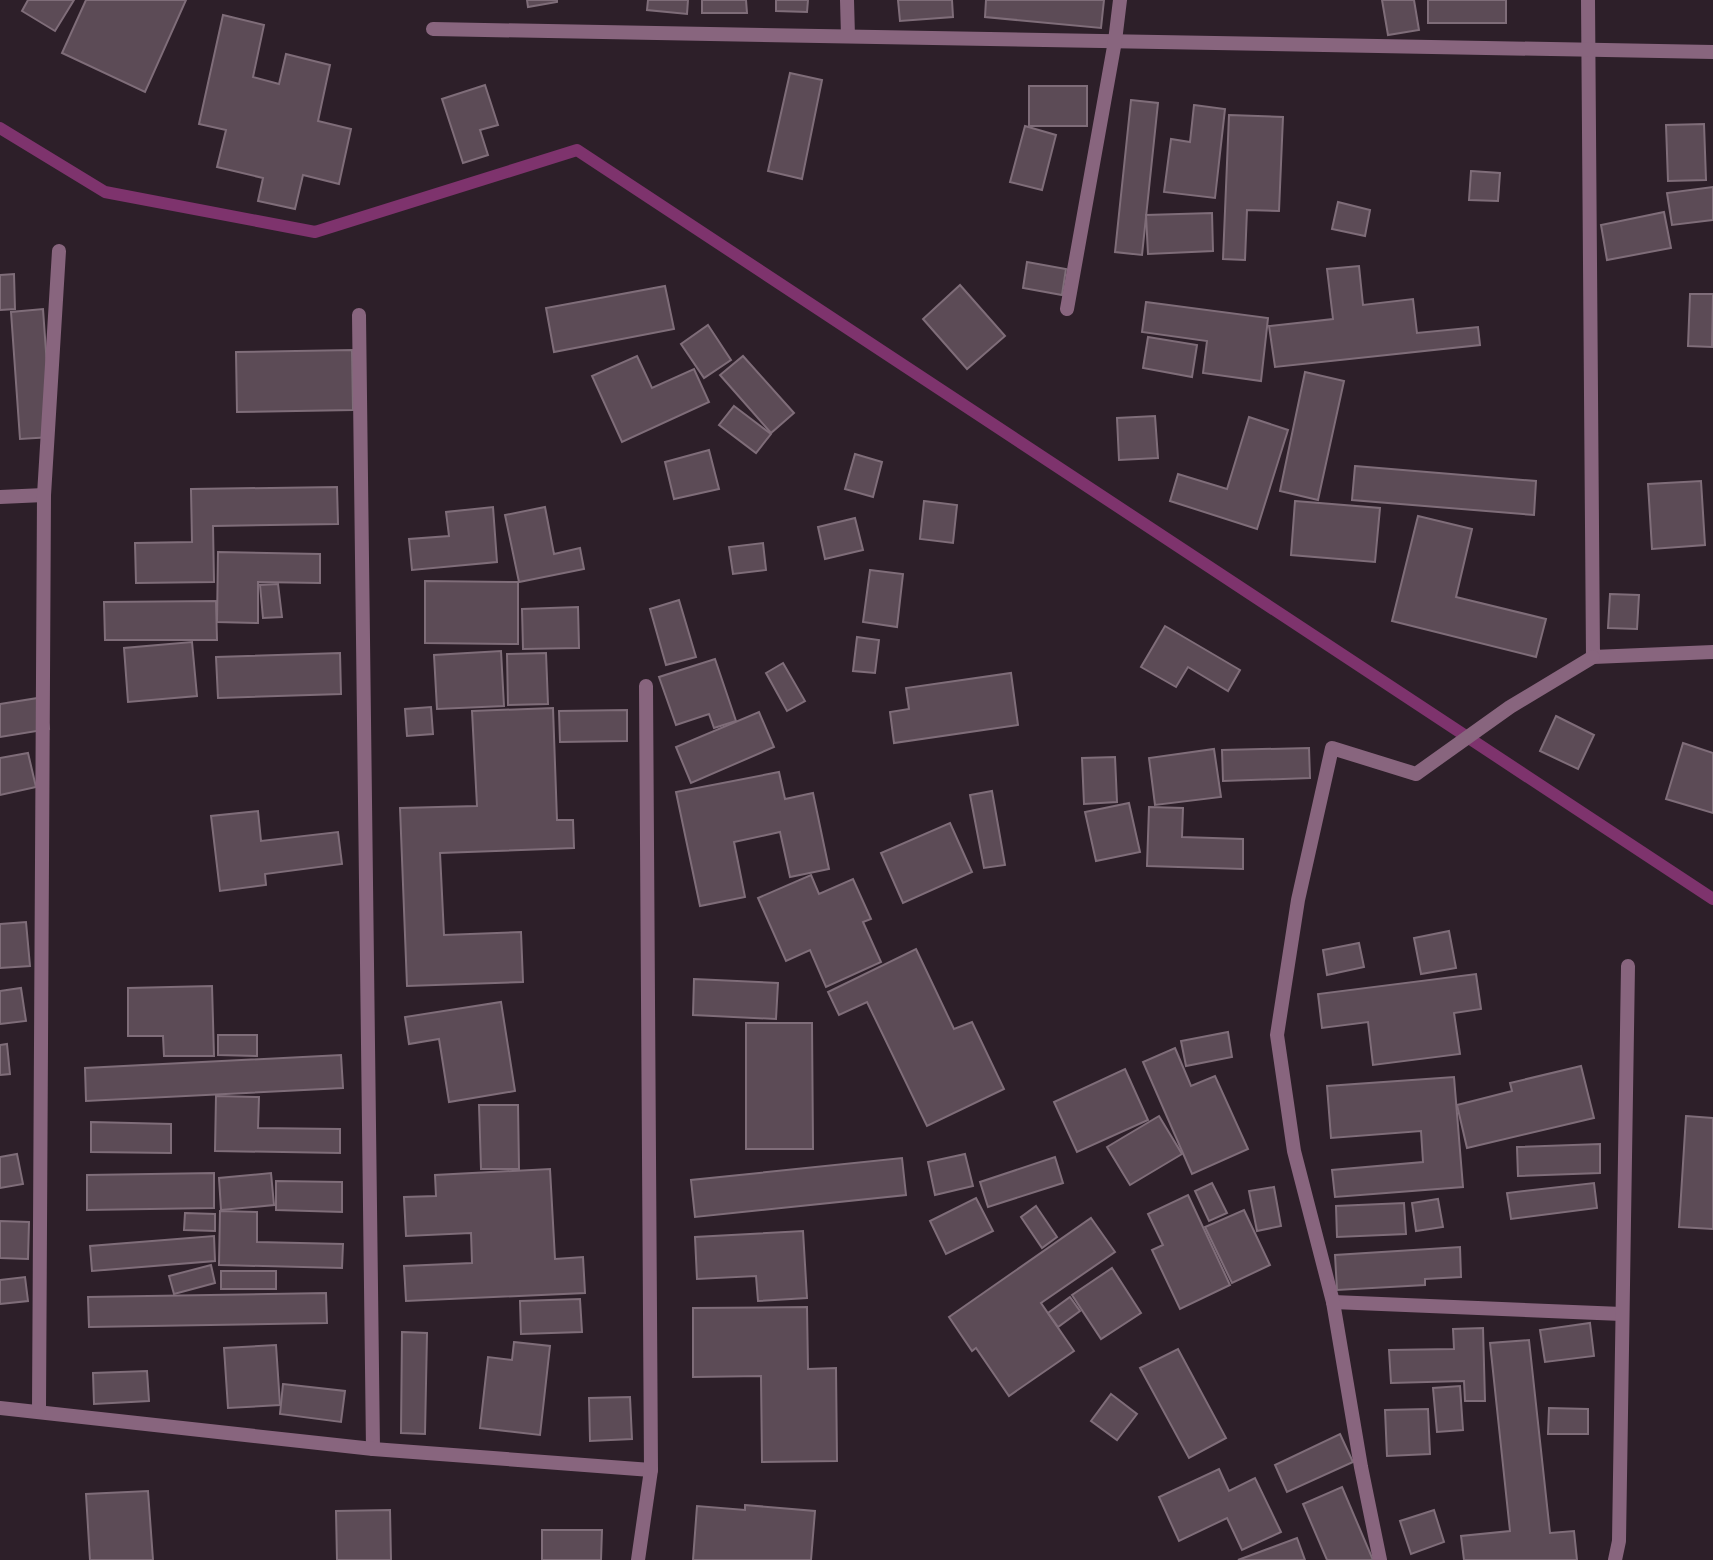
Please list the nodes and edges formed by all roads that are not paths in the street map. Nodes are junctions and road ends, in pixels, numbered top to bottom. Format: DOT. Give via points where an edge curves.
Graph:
graph roads {
  1 [pos="847,0"];
  2 [pos="1120,0"];
  3 [pos="1588,0"];
  4 [pos="433,29"];
  5 [pos="848,36"];
  6 [pos="1115,41"];
  7 [pos="1587,50"];
  8 [pos="1713,52"];
  9 [pos="59,251"];
  10 [pos="1067,309"];
  11 [pos="359,315"];
  12 [pos="44,495"];
  13 [pos="0,497"];
  14 [pos="1713,652"];
  15 [pos="1593,657"];
  16 [pos="646,687"];
  17 [pos="1628,966"];
  18 [pos="1333,1302"];
  19 [pos="1622,1314"];
  20 [pos="0,1408"];
  21 [pos="39,1411"];
  22 [pos="373,1449"];
  23 [pos="651,1470"];
  24 [pos="638,1560"];
  25 [pos="1380,1560"];
  26 [pos="1615,1560"];
  1 -- 5 [label="street"];
  2 -- 6 [label="street"];
  3 -- 7 [label="street"];
  4 -- 5 [label="street"];
  5 -- 6 [label="street"];
  6 -- 7 [label="street"];
  6 -- 10 [label="street"];
  7 -- 8 [label="street"];
  7 -- 15 [label="street"];
  9 -- 12 [label="street"];
  11 -- 22 [label="street"];
  12 -- 13 [label="street"];
  12 -- 21 [label="street"];
  14 -- 15 [label="street"];
  15 -- 18 [label="street" via="1510,707 1416,774 1332,748 1298,900 1277,1035 1294,1151"];
  16 -- 23 [label="street"];
  17 -- 19 [label="street"];
  18 -- 19 [label="street"];
  18 -- 25 [label="street"];
  19 -- 26 [label="street"];
  20 -- 21 [label="street"];
  21 -- 22 [label="street"];
  22 -- 23 [label="street"];
  23 -- 24 [label="street"];
}
